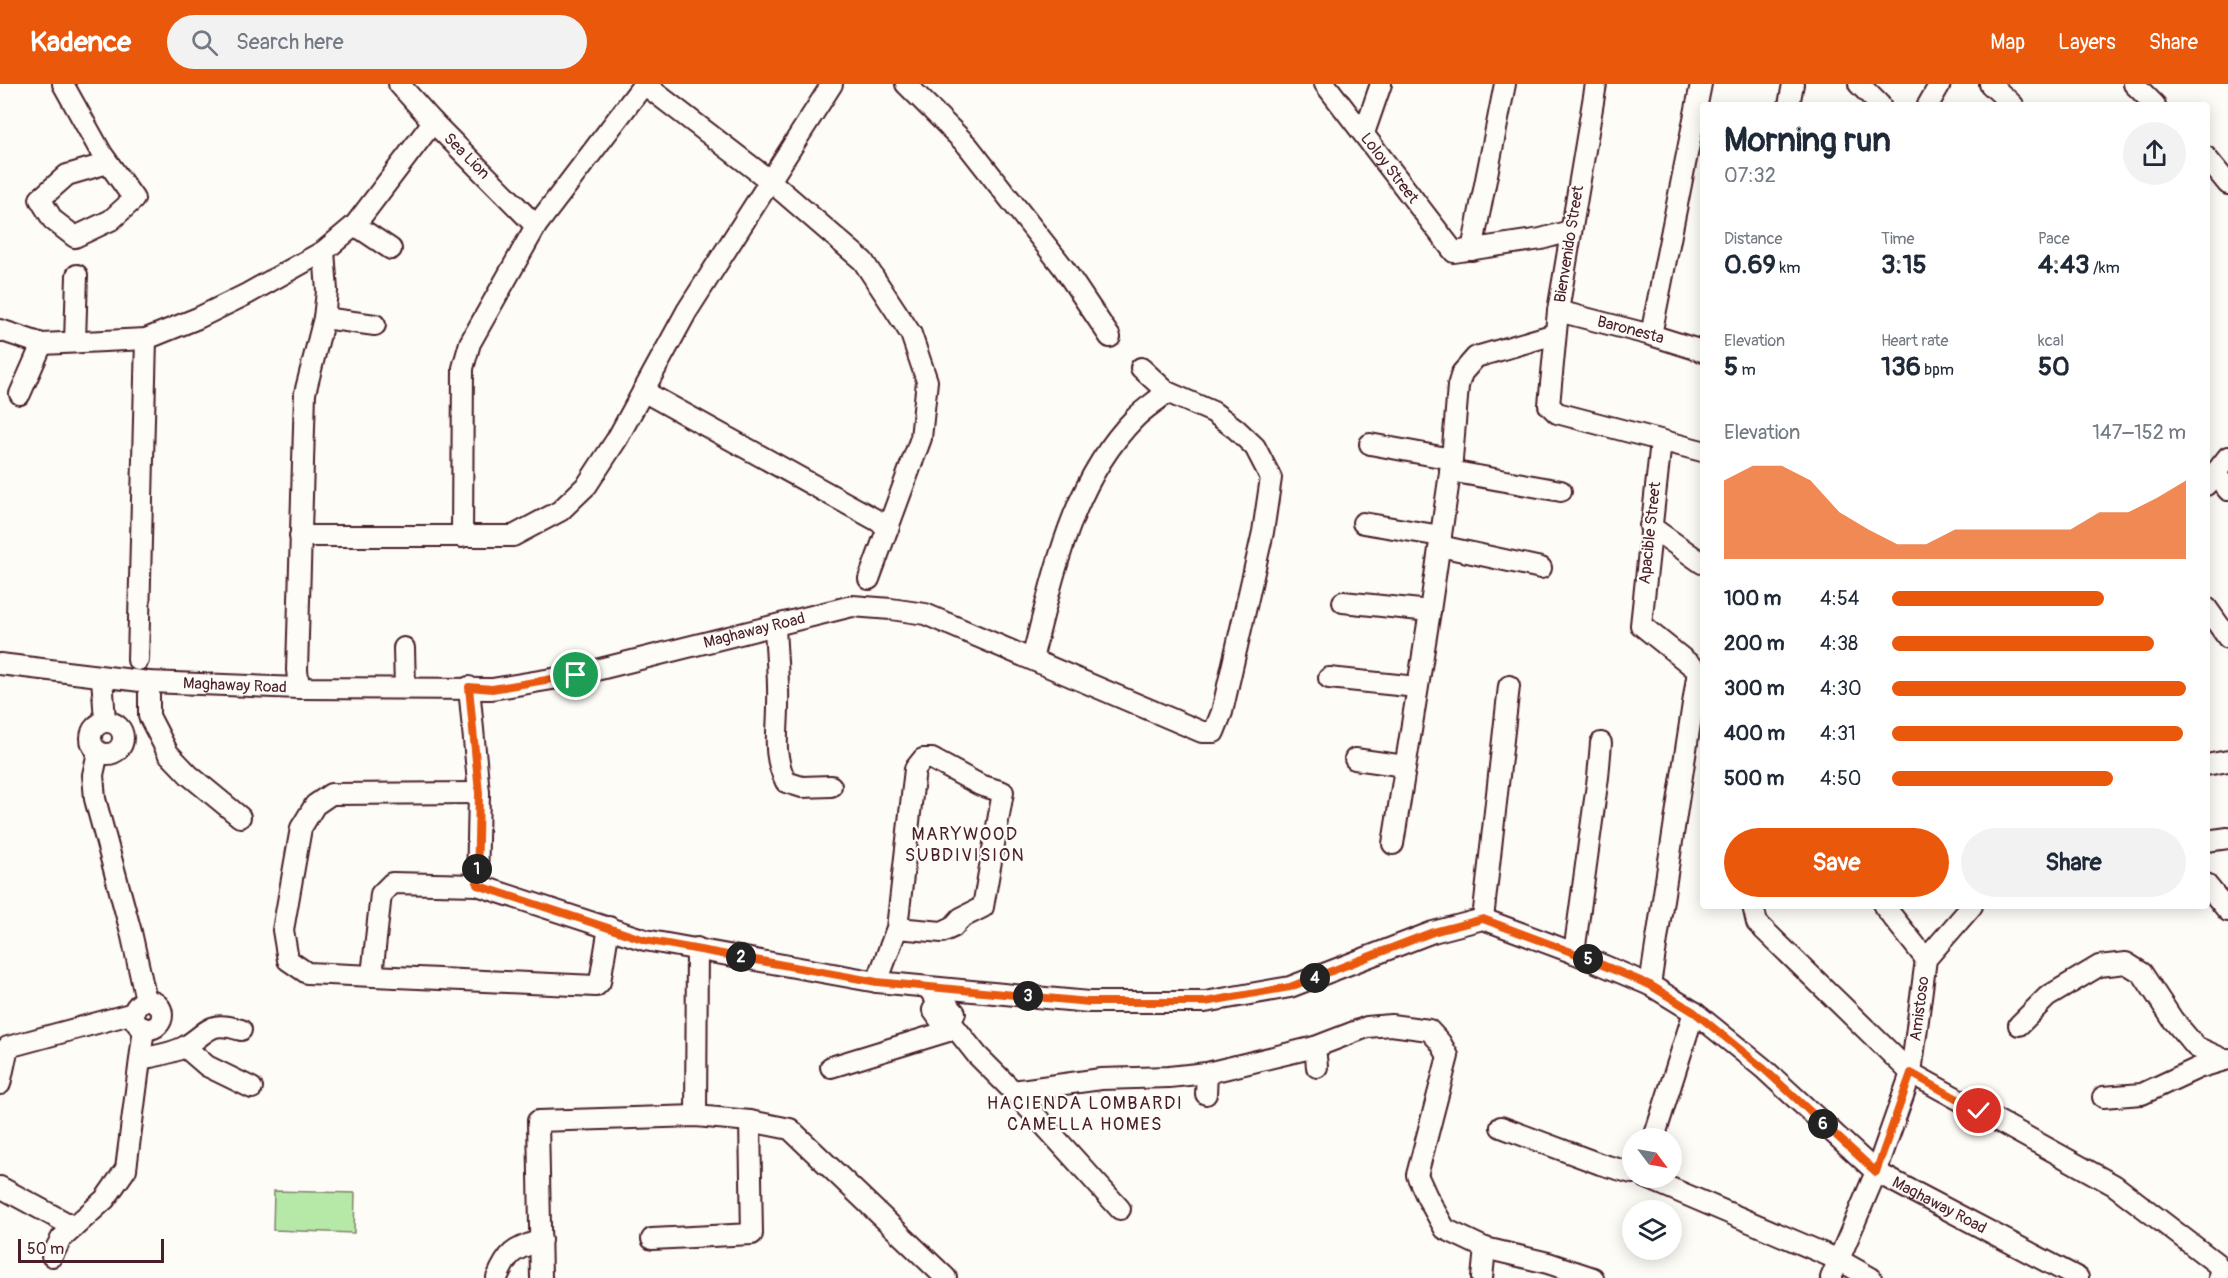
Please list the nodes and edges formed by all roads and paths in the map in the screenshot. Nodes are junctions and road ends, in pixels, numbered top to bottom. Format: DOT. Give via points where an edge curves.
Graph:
graph roads {
  1 [pos="63,84"];
  2 [pos="399,84"];
  3 [pos="644,84"];
  4 [pos="832,84"];
  5 [pos="906,84"];
  6 [pos="1325,84"];
  7 [pos="1381,84"];
  8 [pos="1505,84"];
  9 [pos="1596,84"];
  10 [pos="1701,84"];
  11 [pos="1793,84"];
  12 [pos="1859,84"];
  13 [pos="1940,84"];
  14 [pos="1990,84"];
  15 [pos="2134,84"];
  16 [pos="1790,102"];
  17 [pos="1877,102"];
  18 [pos="1930,102"];
  19 [pos="2010,102"];
  20 [pos="2152,102"];
  21 [pos="433,122"];
  22 [pos="1364,133"];
  23 [pos="2213,159"];
  24 [pos="108,163"];
  25 [pos="769,180"];
  26 [pos="2228,184"];
  27 [pos="356,225"];
  28 [pos="536,226"];
  29 [pos="1570,231"];
  30 [pos="391,249"];
  31 [pos="324,251"];
  32 [pos="1463,251"];
  33 [pos="77,275"];
  34 [pos="1558,311"];
  35 [pos="324,318"];
  36 [pos="375,325"];
  37 [pos="0,330"];
  38 [pos="1555,334"];
  39 [pos="1652,335"];
  40 [pos="1110,337"];
  41 [pos="146,339"];
  42 [pos="75,342"];
  43 [pos="42,344"];
  44 [pos="1700,350"];
  45 [pos="1141,368"];
  46 [pos="644,391"];
  47 [pos="1167,392"];
  48 [pos="20,394"];
  49 [pos="1661,441"];
  50 [pos="1370,444"];
  51 [pos="1700,451"];
  52 [pos="2228,458"];
  53 [pos="1451,465"];
  54 [pos="2217,483"];
  55 [pos="1561,491"];
  56 [pos="1363,523"];
  57 [pos="1650,526"];
  58 [pos="889,527"];
  59 [pos="300,536"];
  60 [pos="462,537"];
  61 [pos="1440,541"];
  62 [pos="1700,563"];
  63 [pos="1541,568"];
  64 [pos="869,579"];
  65 [pos="1343,602"];
  66 [pos="1430,611"];
  67 [pos="2210,613"];
  68 [pos="775,626"];
  69 [pos="2228,638"];
  70 [pos="404,648"];
  71 [pos="138,660"];
  72 [pos="1032,660"];
  73 [pos="0,664"];
  74 [pos="1700,672"];
  75 [pos="102,677"];
  76 [pos="1329,678"];
  77 [pos="149,682"];
  78 [pos="1509,686"];
  79 [pos="469,687"];
  80 [pos="1417,687"];
  81 [pos="299,688"];
  82 [pos="405,688"];
  83 [pos="1601,743"];
  84 [pos="1356,759"];
  85 [pos="1405,766"];
  86 [pos="831,786"];
  87 [pos="479,793"];
  88 [pos="240,817"];
  89 [pos="2228,838"];
  90 [pos="2210,840"];
  91 [pos="1393,844"];
  92 [pos="477,885"];
  93 [pos="2210,889"];
  94 [pos="1754,909"];
  95 [pos="1886,909"];
  96 [pos="1969,909"];
  97 [pos="2228,910"];
  98 [pos="1483,919"];
  99 [pos="609,927"];
  100 [pos="897,927"];
  101 [pos="697,948"];
  102 [pos="1574,953"];
  103 [pos="1926,959"];
  104 [pos="372,975"];
  105 [pos="877,982"];
  106 [pos="1650,985"];
  107 [pos="933,995"];
  108 [pos="1694,1012"];
  109 [pos="146,1016"];
  110 [pos="952,1025"];
  111 [pos="2019,1025"];
  112 [pos="240,1030"];
  113 [pos="1315,1047"];
  114 [pos="178,1049"];
  115 [pos="141,1059"];
  116 [pos="2226,1059"];
  117 [pos="831,1067"];
  118 [pos="1317,1067"];
  119 [pos="1207,1073"];
  120 [pos="1911,1073"];
  121 [pos="0,1084"];
  122 [pos="252,1088"];
  123 [pos="1013,1091"];
  124 [pos="1206,1094"];
  125 [pos="2103,1096"];
  126 [pos="696,1116"];
  127 [pos="750,1121"];
  128 [pos="1501,1127"];
  129 [pos="1657,1128"];
  130 [pos="1622,1170"];
  131 [pos="1876,1172"];
  132 [pos="0,1187"];
  133 [pos="1668,1188"];
  134 [pos="1120,1209"];
  135 [pos="74,1227"];
  136 [pos="652,1239"];
  137 [pos="541,1240"];
  138 [pos="1485,1248"];
  139 [pos="52,1256"];
  140 [pos="1835,1269"];
  141 [pos="497,1278"];
  142 [pos="541,1278"];
  143 [pos="946,1278"];
  144 [pos="1482,1278"];
  145 [pos="1593,1278"];
  146 [pos="1871,1278"];
  147 [pos="2078,1278"];
  148 [pos="2219,1278"];
  1 -- 24 [label="street"];
  2 -- 21 [label="street, Sea Lion"];
  3 -- 25 [label="street"];
  3 -- 28 [label="street"];
  4 -- 25 [label="street"];
  5 -- 40 [label="street" via="968,146 1063,267"];
  6 -- 22 [label="street, Loloy Street"];
  7 -- 22 [label="street"];
  8 -- 32 [label="street"];
  9 -- 29 [label="street, Bienvenido Street"];
  10 -- 39 [label="street"];
  11 -- 16 [label="street"];
  12 -- 17 [label="street"];
  13 -- 18 [label="street"];
  14 -- 19 [label="street"];
  15 -- 20 [label="street"];
  21 -- 27 [label="street"];
  21 -- 28 [label="street, Sea Lion"];
  22 -- 32 [label="street, Loloy Street"];
  23 -- 26 [label="street"];
  24 -- 24 [label="street" via="134,199 111,220 75,237 53,220 40,200 67,175"];
  25 -- 46 [label="street" via="687,311"];
  25 -- 58 [label="street" via="863,261 911,334 927,381 921,438"];
  27 -- 30 [label="street"];
  27 -- 31 [label="street"];
  28 -- 60 [label="street" via="470,343 463,368"];
  29 -- 32 [label="street"];
  29 -- 34 [label="street, Bienvenido Street"];
  31 -- 35 [label="street"];
  31 -- 41 [label="street" via="247,294"];
  33 -- 42 [label="street"];
  34 -- 38 [label="street, Bienvenido Street"];
  34 -- 39 [label="street, Baronesta"];
  35 -- 36 [label="street"];
  35 -- 59 [label="street" via="305,393"];
  37 -- 43 [label="street"];
  38 -- 49 [label="street, Bienvenido Street" via="1550,405 1557,413"];
  38 -- 53 [label="street" via="1476,357 1462,373"];
  39 -- 44 [label="street, Baronesta"];
  41 -- 42 [label="street"];
  41 -- 71 [label="street"];
  42 -- 43 [label="street"];
  43 -- 48 [label="street"];
  45 -- 47 [label="street"];
  46 -- 58 [label="street"];
  46 -- 60 [label="street" via="587,485 560,511 513,536"];
  47 -- 72 [label="street" via="1135,418 1085,488 1068,527"];
  47 -- 72 [label="street, Maghaway Road" via="1213,412 1236,429 1255,447 1271,478 1263,532 1218,726 1214,732 1202,732"];
  49 -- 51 [label="street"];
  49 -- 57 [label="street, Apacible Street"];
  50 -- 53 [label="street"];
  52 -- 54 [label="street"];
  53 -- 55 [label="street"];
  53 -- 61 [label="street"];
  56 -- 61 [label="street"];
  57 -- 62 [label="street"];
  57 -- 74 [label="street, Apacible Street" via="1641,625"];
  58 -- 64 [label="street"];
  59 -- 60 [label="street"];
  59 -- 81 [label="street"];
  61 -- 63 [label="street"];
  61 -- 66 [label="street"];
  65 -- 66 [label="street"];
  66 -- 80 [label="street"];
  67 -- 69 [label="street"];
  68 -- 72 [label="street, Maghaway Road" via="852,606 891,609 925,614"];
  68 -- 79 [label="street, Maghaway Road" via="576,675 492,689"];
  68 -- 86 [label="street" via="776,751 780,768 786,782 802,787"];
  70 -- 82 [label="street"];
  73 -- 75 [label="street, Maghaway Road"];
  74 -- 106 [label="street"];
  75 -- 77 [label="street, Maghaway Road"];
  75 -- 109 [label="street" via="105,721 92,731 91,743 98,752 93,775 95,799 131,932"];
  76 -- 80 [label="street"];
  77 -- 81 [label="street, Maghaway Road"];
  77 -- 88 [label="street" via="149,716 168,753"];
  78 -- 98 [label="street"];
  79 -- 82 [label="street, Maghaway Road"];
  79 -- 87 [label="street"];
  80 -- 85 [label="street"];
  81 -- 82 [label="street, Maghaway Road"];
  83 -- 102 [label="street"];
  84 -- 85 [label="street"];
  85 -- 91 [label="street"];
  87 -- 92 [label="street"];
  87 -- 104 [label="street" via="331,794 315,805 301,828 283,930 288,960 307,973"];
  89 -- 90 [label="street"];
  92 -- 99 [label="street"];
  92 -- 104 [label="street" via="392,883 381,894"];
  93 -- 97 [label="street"];
  94 -- 120 [label="street" via="1757,923"];
  95 -- 103 [label="street"];
  96 -- 103 [label="street, Amistoso"];
  98 -- 102 [label="street, Maghaway Road"];
  98 -- 107 [label="street" via="1433,932 1290,987 1205,1002"];
  99 -- 101 [label="street" via="645,940"];
  99 -- 104 [label="street" via="600,982 596,986"];
  100 -- 100 [label="street" via="915,769 923,759 932,759 980,785 1003,792 982,907 942,932"];
  100 -- 105 [label="street"];
  101 -- 105 [label="street"];
  101 -- 126 [label="street"];
  102 -- 106 [label="street, Maghaway Road"];
  103 -- 120 [label="street, Amistoso"];
  105 -- 107 [label="street"];
  106 -- 108 [label="street, Maghaway Road"];
  107 -- 110 [label="street" via="955,1013"];
  108 -- 129 [label="street"];
  108 -- 131 [label="street, Maghaway Road" via="1763,1068"];
  109 -- 114 [label="street"];
  109 -- 115 [label="street"];
  109 -- 121 [label="street" via="8,1047"];
  110 -- 117 [label="street"];
  110 -- 123 [label="street"];
  111 -- 116 [label="street" via="2046,997 2099,966 2126,963 2142,973 2196,1047"];
  112 -- 114 [label="street" via="213,1026"];
  113 -- 118 [label="street"];
  113 -- 119 [label="street"];
  113 -- 138 [label="street" via="1367,1027 1391,1025 1429,1030 1440,1042 1448,1056 1417,1175 1445,1229"];
  114 -- 115 [label="street"];
  114 -- 122 [label="street"];
  115 -- 135 [label="street" via="126,1169 105,1199"];
  116 -- 125 [label="street" via="2142,1094"];
  119 -- 123 [label="street" via="1101,1078"];
  119 -- 124 [label="street"];
  120 -- 131 [label="street, Amistoso"];
  120 -- 148 [label="street" via="2114,1185 2216,1263"];
  123 -- 134 [label="street"];
  126 -- 127 [label="street"];
  126 -- 137 [label="street" via="538,1120"];
  127 -- 136 [label="street" via="752,1234"];
  127 -- 143 [label="street" via="790,1129"];
  128 -- 130 [label="street"];
  131 -- 140 [label="street, Amistoso"];
  131 -- 147 [label="street, Maghaway Road"];
  132 -- 135 [label="street"];
  133 -- 140 [label="street"];
  135 -- 139 [label="street" via="61,1239"];
  137 -- 141 [label="street" via="513,1251"];
  137 -- 142 [label="street"];
  138 -- 144 [label="street"];
  138 -- 145 [label="street"];
  140 -- 146 [label="street"];
}
